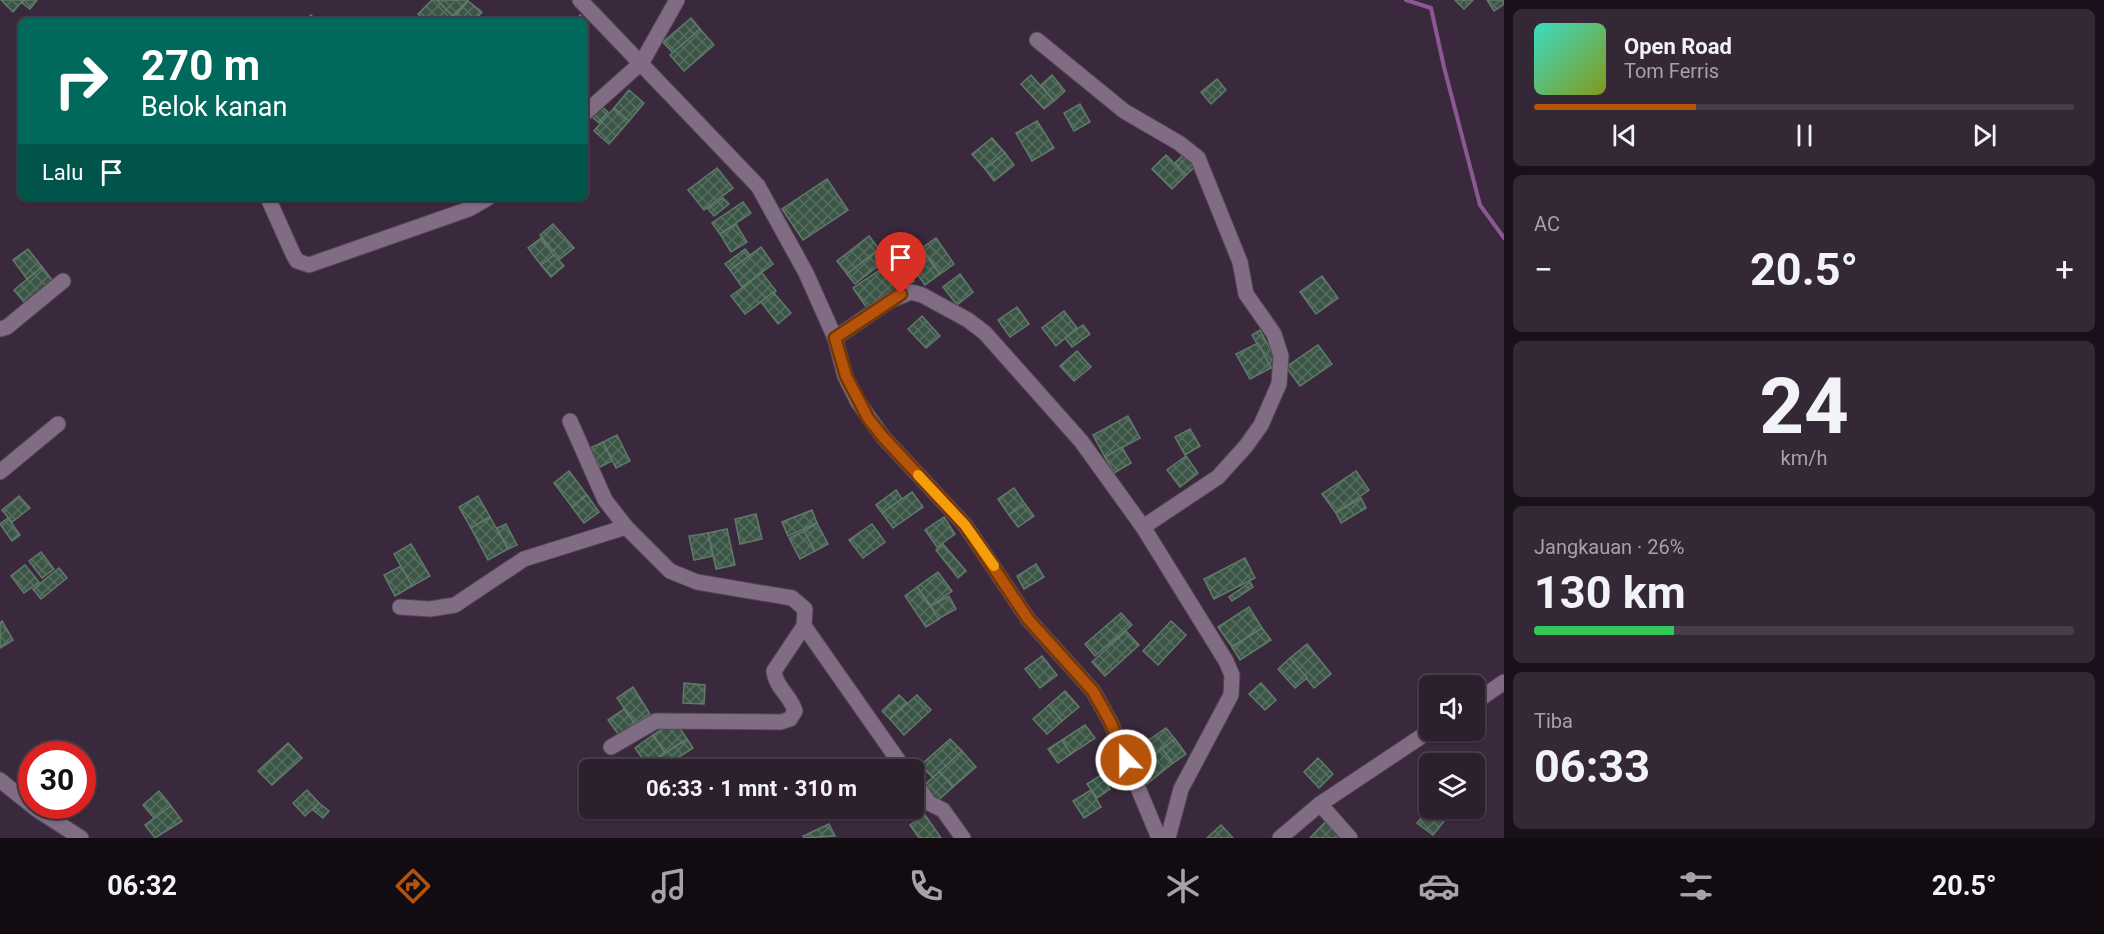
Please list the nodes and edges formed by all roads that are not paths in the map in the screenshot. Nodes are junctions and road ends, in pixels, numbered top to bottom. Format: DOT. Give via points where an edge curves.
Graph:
graph roads {
  1 [pos="580,0"];
  2 [pos="677,0"];
  3 [pos="1037,40"];
  4 [pos="642,62"];
  5 [pos="588,110"];
  6 [pos="269,201"];
  7 [pos="483,201"];
  8 [pos="63,281"];
  9 [pos="0,328"];
  10 [pos="835,338"];
  11 [pos="570,421"];
  12 [pos="58,424"];
  13 [pos="0,472"];
  14 [pos="626,527"];
  15 [pos="1143,528"];
  16 [pos="400,607"];
  17 [pos="804,626"];
  18 [pos="1504,682"];
  19 [pos="1485,695"];
  20 [pos="1419,738"];
  21 [pos="611,747"];
  22 [pos="898,759"];
  23 [pos="0,780"];
  24 [pos="924,797"];
  25 [pos="1320,804"];
  26 [pos="81,838"];
  27 [pos="963,838"];
  28 [pos="1159,838"];
  29 [pos="1168,838"];
  30 [pos="1280,838"];
  31 [pos="1350,838"];
  1 -- 4 [label="street"];
  2 -- 4 [label="street"];
  3 -- 15 [label="street" via="1124,111 1198,158 1240,262 1246,294 1274,334 1281,356 1279,384 1261,425 1246,446 1218,477"];
  4 -- 5 [label="street"];
  4 -- 10 [label="street" via="758,186 806,273"];
  6 -- 7 [label="street" via="293,254 309,265"];
  8 -- 9 [label="street" via="7,327"];
  10 -- 15 [label="street" via="891,300 911,292 968,320 985,333 1081,441"];
  10 -- 28 [label="street" via="846,376 868,418 965,525 1028,619 1093,691 1110,721"];
  11 -- 14 [label="street" via="595,482 612,512"];
  12 -- 13 [label="street"];
  14 -- 16 [label="street" via="524,559 455,605 441,609"];
  14 -- 17 [label="street" via="682,578 792,598 805,609"];
  15 -- 29 [label="street" via="1226,661 1233,685 1180,789"];
  17 -- 21 [label="street" via="774,671 794,706 790,719 656,721"];
  17 -- 22 [label="street"];
  18 -- 19 [label="street"];
  20 -- 25 [label="street"];
  23 -- 26 [label="street"];
  24 -- 27 [label="street" via="943,810"];
  25 -- 30 [label="street"];
  25 -- 31 [label="street"];
}
